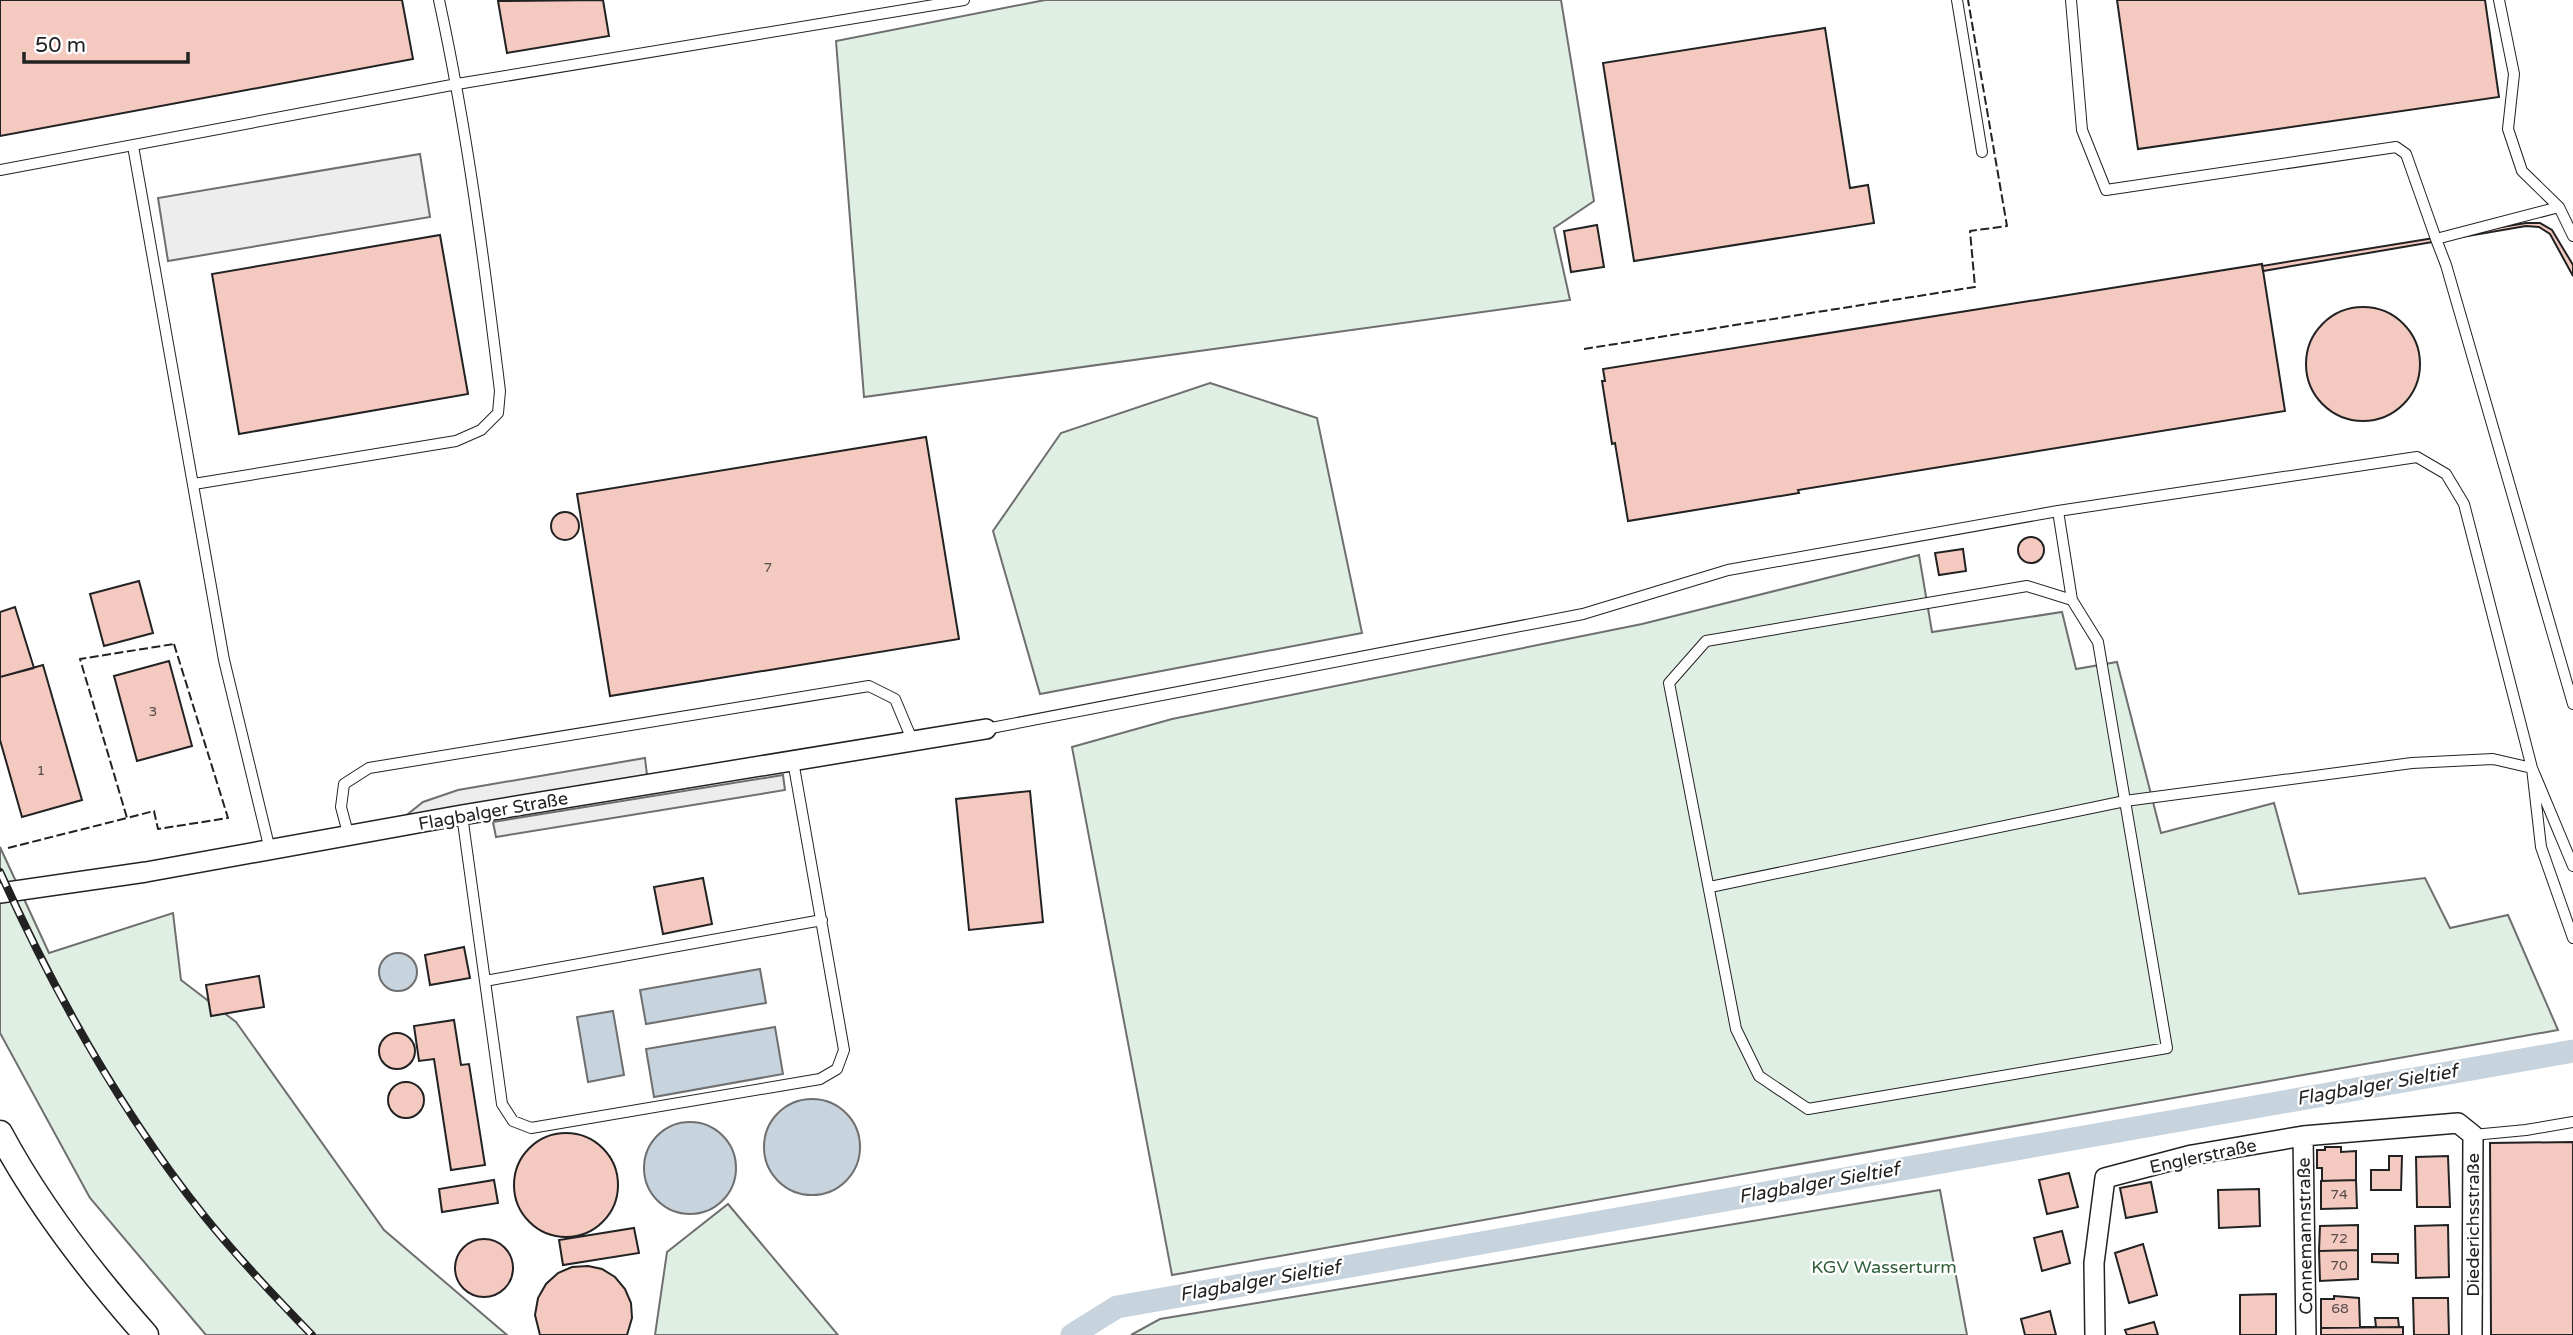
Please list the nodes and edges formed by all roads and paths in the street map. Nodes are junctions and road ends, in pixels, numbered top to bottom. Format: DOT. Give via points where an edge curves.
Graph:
graph roads {
  1 [pos="439,0"];
  2 [pos="964,0"];
  3 [pos="1958,0"];
  4 [pos="2071,0"];
  5 [pos="2500,0"];
  6 [pos="457,84"];
  7 [pos="133,146"];
  8 [pos="1982,152"];
  9 [pos="0,170"];
  10 [pos="2559,207"];
  11 [pos="2573,236"];
  12 [pos="2435,239"];
  13 [pos="194,484"];
  14 [pos="2058,512"];
  15 [pos="2072,600"];
  16 [pos="2573,704"];
  17 [pos="986,729"];
  18 [pos="913,743"];
  19 [pos="793,761"];
  20 [pos="2532,768"];
  21 [pos="2125,802"];
  22 [pos="462,815"];
  23 [pos="349,836"];
  24 [pos="270,851"];
  25 [pos="2573,866"];
  26 [pos="1710,887"];
  27 [pos="0,893"];
  28 [pos="822,920"];
  29 [pos="2573,938"];
  30 [pos="485,981"];
  31 [pos="2573,1122"];
  32 [pos="2466,1129"];
  33 [pos="0,1133"];
  34 [pos="2303,1136"];
  35 [pos="146,1335"];
  36 [pos="2095,1335"];
  37 [pos="2306,1335"];
  38 [pos="2472,1335"];
  1 -- 6 [label="lane"];
  2 -- 6 [label="lane"];
  3 -- 8 [label="lane"];
  4 -- 12 [label="lane" via="2082,130 2106,190 2396,146 2406,154"];
  5 -- 10 [label="lane" via="2514,74 2508,130 2522,172"];
  6 -- 7 [label="lane"];
  6 -- 13 [label="lane" via="480,228 500,391 498,413 481,430 456,441"];
  7 -- 9 [label="lane"];
  7 -- 13 [label="lane"];
  10 -- 11 [label="lane"];
  10 -- 12 [label="lane"];
  12 -- 16 [label="lane"];
  13 -- 24 [label="lane" via="224,660"];
  14 -- 15 [label="lane"];
  14 -- 17 [label="lane" via="1728,570 1583,614"];
  14 -- 20 [label="lane" via="2417,457 2446,474 2464,503"];
  15 -- 21 [label="lane" via="2098,642"];
  15 -- 26 [label="lane" via="2027,586 1706,641 1669,683"];
  17 -- 18 [label="street, Flagbalger Straße"];
  18 -- 19 [label="street, Flagbalger Straße"];
  18 -- 23 [label="lane" via="895,699 869,687 369,768 344,784 341,807"];
  19 -- 22 [label="street, Flagbalger Straße"];
  19 -- 28 [label="lane"];
  20 -- 21 [label="lane" via="2493,759 2412,763"];
  20 -- 25 [label="lane"];
  20 -- 29 [label="lane" via="2541,847"];
  21 -- 26 [label="lane"];
  21 -- 26 [label="lane" via="2167,1048 1808,1110 1759,1076 1736,1029"];
  22 -- 23 [label="street, Flagbalger Straße"];
  22 -- 30 [label="lane"];
  23 -- 24 [label="street, Flagbalger Straße"];
  24 -- 27 [label="street, Flagbalger Straße"];
  28 -- 30 [label="lane"];
  28 -- 30 [label="lane" via="844,1050 838,1069 820,1079 531,1128 513,1121 502,1104"];
  31 -- 32 [label="lane" via="2526,1130"];
  32 -- 34 [label="street, Englerstraße"];
  32 -- 38 [label="street, Diederichsstraße"];
  33 -- 35 [label="street" via="87,1264"];
  34 -- 36 [label="street, Englerstraße" via="2192,1155 2105,1178 2094,1263"];
  34 -- 37 [label="street, Connemannstraße"];
}
